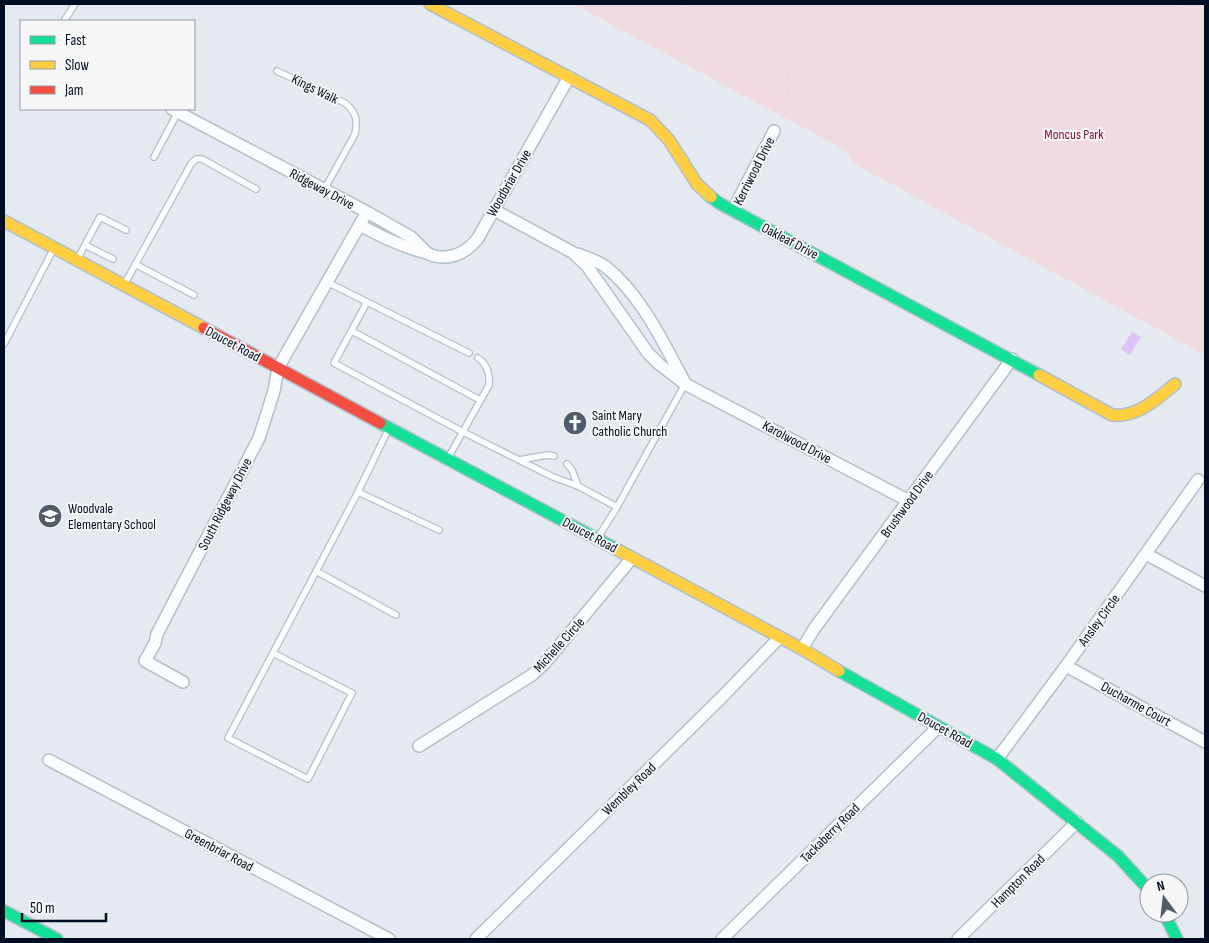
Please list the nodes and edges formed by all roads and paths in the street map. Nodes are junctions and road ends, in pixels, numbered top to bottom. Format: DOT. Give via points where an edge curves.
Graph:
graph roads {
  1 [pos="74,4"];
  2 [pos="430,4"];
  3 [pos="683,4"];
  4 [pos="1170,4"];
  5 [pos="1198,4"];
  6 [pos="65,20"];
  7 [pos="278,71"];
  8 [pos="569,77"];
  9 [pos="175,110"];
  10 [pos="774,131"];
  11 [pos="154,157"];
  12 [pos="256,190"];
  13 [pos="324,190"];
  14 [pos="494,210"];
  15 [pos="734,210"];
  16 [pos="367,212"];
  17 [pos="4,222"];
  18 [pos="360,225"];
  19 [pos="126,230"];
  20 [pos="85,245"];
  21 [pos="54,248"];
  22 [pos="426,252"];
  23 [pos="572,252"];
  24 [pos="114,259"];
  25 [pos="77,260"];
  26 [pos="135,264"];
  27 [pos="327,282"];
  28 [pos="124,285"];
  29 [pos="194,295"];
  30 [pos="367,302"];
  31 [pos="352,331"];
  32 [pos="4,344"];
  33 [pos="469,353"];
  34 [pos="478,358"];
  35 [pos="1012,360"];
  36 [pos="278,368"];
  37 [pos="686,384"];
  38 [pos="1175,384"];
  39 [pos="480,400"];
  40 [pos="390,428"];
  41 [pos="462,432"];
  42 [pos="554,456"];
  43 [pos="448,459"];
  44 [pos="519,460"];
  45 [pos="567,464"];
  46 [pos="1198,480"];
  47 [pos="578,486"];
  48 [pos="358,492"];
  49 [pos="909,501"];
  50 [pos="617,507"];
  51 [pos="439,530"];
  52 [pos="596,539"];
  53 [pos="1146,554"];
  54 [pos="632,558"];
  55 [pos="316,571"];
  56 [pos="1205,586"];
  57 [pos="396,615"];
  58 [pos="780,637"];
  59 [pos="802,649"];
  60 [pos="273,653"];
  61 [pos="1066,666"];
  62 [pos="183,682"];
  63 [pos="938,727"];
  64 [pos="1205,742"];
  65 [pos="419,746"];
  66 [pos="997,759"];
  67 [pos="50,760"];
  68 [pos="1077,822"];
  69 [pos="1139,879"];
  70 [pos="4,911"];
  71 [pos="1169,923"];
  72 [pos="368,928"];
  73 [pos="57,939"];
  74 [pos="362,939"];
  75 [pos="390,939"];
  76 [pos="476,939"];
  77 [pos="722,939"];
  78 [pos="958,939"];
  79 [pos="1178,939"];
  1 -- 6 [label="lane"];
  2 -- 8 [label="street, Oakleaf Drive"];
  3 -- 10 [label="path" via="702,25 726,38 758,48 786,70 788,99"];
  4 -- 5 [label="path" via="1182,9"];
  7 -- 13 [label="lane, Kings Walk" via="345,104 356,115 355,134"];
  8 -- 14 [label="street, Woodbriar Drive"];
  8 -- 15 [label="street, Oakleaf Drive" via="655,125 674,146 694,182 710,197"];
  9 -- 11 [label="lane"];
  9 -- 13 [label="street, Ridgeway Drive"];
  10 -- 15 [label="street, Kerriwood Drive"];
  12 -- 26 [label="lane" via="202,159 196,160"];
  13 -- 16 [label="street, Ridgeway Drive"];
  14 -- 22 [label="street, Woodbriar Drive" via="478,238 464,252 444,257"];
  14 -- 23 [label="street, Karolwood Drive"];
  15 -- 35 [label="street, Oakleaf Drive"];
  16 -- 18 [label="street, Ridgeway Drive"];
  16 -- 22 [label="street" via="410,237"];
  17 -- 21 [label="street, Doucet Road"];
  18 -- 22 [label="street, Woodbriar Drive" via="408,249"];
  18 -- 27 [label="street, Ridgeway Drive"];
  19 -- 20 [label="lane" via="100,217"];
  20 -- 24 [label="lane"];
  20 -- 25 [label="lane"];
  21 -- 25 [label="street, Doucet Road"];
  21 -- 32 [label="lane"];
  23 -- 37 [label="street, Karolwood Drive" via="593,273 648,353"];
  23 -- 37 [label="street, Karolwood Drive" via="598,262 621,282 652,322"];
  25 -- 28 [label="street, Doucet Road"];
  26 -- 28 [label="lane"];
  26 -- 29 [label="lane"];
  27 -- 30 [label="lane"];
  27 -- 36 [label="street, Ridgeway Drive"];
  28 -- 36 [label="street, Doucet Road"];
  30 -- 31 [label="lane"];
  30 -- 33 [label="lane"];
  31 -- 39 [label="lane"];
  31 -- 41 [label="lane" via="334,363"];
  34 -- 39 [label="lane" via="490,379"];
  35 -- 38 [label="street, Oakleaf Drive" via="1116,416 1128,415"];
  35 -- 49 [label="street, Brushwood Drive"];
  36 -- 40 [label="street, Doucet Road"];
  36 -- 62 [label="street, South Ridgeway Drive" via="259,438 145,662"];
  37 -- 49 [label="street, Karolwood Drive"];
  37 -- 50 [label="lane"];
  39 -- 41 [label="lane"];
  40 -- 43 [label="street, Doucet Road"];
  40 -- 48 [label="lane"];
  41 -- 43 [label="lane"];
  41 -- 44 [label="lane"];
  42 -- 44 [label="lane"];
  43 -- 52 [label="street, Doucet Road"];
  44 -- 47 [label="lane" via="552,478"];
  45 -- 47 [label="lane"];
  46 -- 53 [label="street, Ansley Circle"];
  47 -- 50 [label="lane"];
  48 -- 51 [label="lane"];
  48 -- 55 [label="lane"];
  49 -- 59 [label="street, Brushwood Drive"];
  50 -- 52 [label="lane"];
  52 -- 54 [label="street, Doucet Road"];
  53 -- 56 [label="street"];
  53 -- 61 [label="street, Ansley Circle"];
  54 -- 58 [label="street, Doucet Road"];
  54 -- 65 [label="street, Michelle Circle" via="532,675"];
  55 -- 57 [label="lane"];
  55 -- 60 [label="lane"];
  58 -- 59 [label="street, Doucet Road"];
  58 -- 76 [label="street, Wembley Road"];
  59 -- 63 [label="street, Doucet Road"];
  60 -- 60 [label="lane" via="228,738 308,779 352,693"];
  61 -- 64 [label="street, Ducharme Court"];
  61 -- 66 [label="street, Ansley Circle"];
  63 -- 66 [label="street, Doucet Road"];
  63 -- 77 [label="street, Tackaberry Road"];
  66 -- 68 [label="street, Doucet Road"];
  67 -- 72 [label="street, Greenbriar Road"];
  68 -- 69 [label="street, Doucet Road" via="1118,856"];
  68 -- 78 [label="street, Hampton Road"];
  70 -- 73 [label="street"];
  71 -- 79 [label="street"];
  72 -- 74 [label="street"];
  72 -- 75 [label="street, Greenbriar Road"];
}
